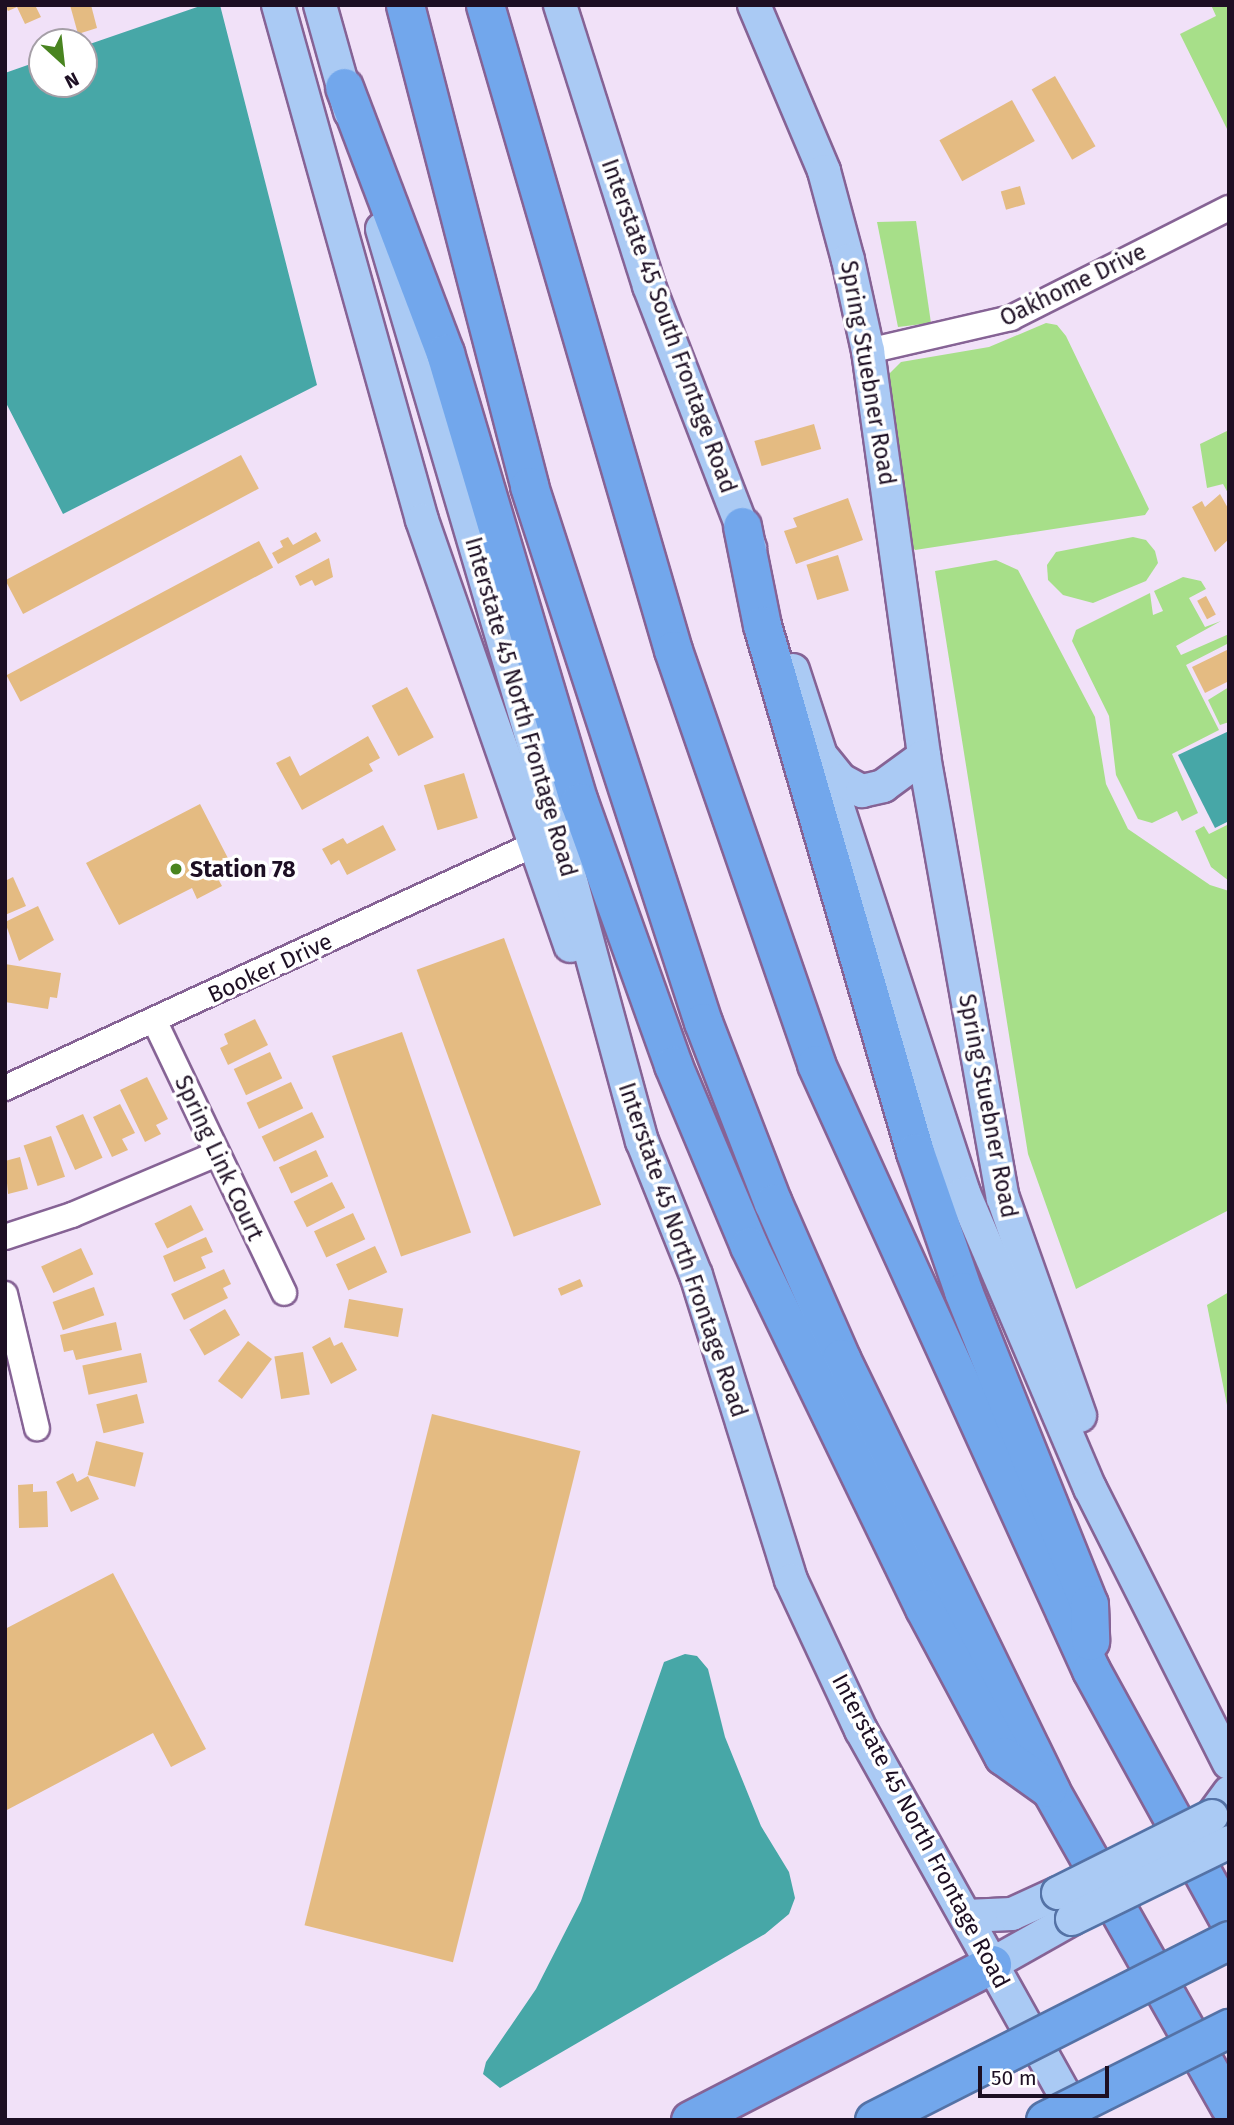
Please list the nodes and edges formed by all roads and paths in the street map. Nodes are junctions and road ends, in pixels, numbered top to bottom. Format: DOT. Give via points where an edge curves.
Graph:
graph roads {
  1 [pos="278,5"];
  2 [pos="485,5"];
  3 [pos="559,5"];
  4 [pos="754,5"];
  5 [pos="406,7"];
  6 [pos="321,10"];
  7 [pos="344,87"];
  8 [pos="1229,208"];
  9 [pos="868,351"];
  10 [pos="741,527"];
  11 [pos="819,753"];
  12 [pos="924,756"];
  13 [pos="533,845"];
  14 [pos="155,1022"];
  15 [pos="5,1088"];
  16 [pos="642,1142"];
  17 [pos="214,1155"];
  18 [pos="5,1237"];
  19 [pos="284,1293"];
  20 [pos="5,1294"];
  21 [pos="37,1428"];
  22 [pos="1147,1605"];
  23 [pos="1091,1670"];
  24 [pos="1229,1763"];
  25 [pos="1051,1791"];
  26 [pos="1221,1804"];
  27 [pos="1229,1842"];
  28 [pos="1065,1906"];
  29 [pos="966,1916"];
  30 [pos="1229,1921"];
  31 [pos="1229,1940"];
  32 [pos="992,1964"];
  33 [pos="1229,2028"];
  34 [pos="1229,2106"];
  35 [pos="690,2120"];
  36 [pos="874,2120"];
  37 [pos="1045,2120"];
  38 [pos="1079,2120"];
  1 -- 13 [label="main road" via="422,520"];
  2 -- 23 [label="highway" via="669,637 816,1064"];
  3 -- 10 [label="main road, Interstate 45 South Frontage Road" via="649,286"];
  4 -- 9 [label="main road, Spring Stuebner Road" via="824,171"];
  5 -- 25 [label="highway" via="529,486 703,1022 841,1359"];
  6 -- 7 [label="main road"];
  7 -- 16 [label="main road, Interstate 45 North Frontage Road"];
  7 -- 25 [label="highway" via="449,366 579,802 673,1065 760,1271 924,1608 1003,1756"];
  8 -- 9 [label="street, Oakhome Drive" via="1011,318"];
  9 -- 12 [label="main road, Spring Stuebner Road"];
  10 -- 11 [label="main road" via="778,620"];
  10 -- 23 [label="highway" via="762,625 915,1152 963,1291 1088,1604"];
  11 -- 12 [label="main road" via="841,780 862,791 883,786"];
  11 -- 22 [label="main road" via="964,1194 1090,1488"];
  12 -- 22 [label="main road, Spring Stuebner Road" via="1003,1198"];
  13 -- 14 [label="street, Booker Drive"];
  13 -- 16 [label="main road"];
  14 -- 15 [label="street, Booker Drive"];
  14 -- 17 [label="street, Spring Link Court"];
  16 -- 29 [label="main road, Interstate 45 North Frontage Road" via="696,1275 791,1580 861,1730"];
  17 -- 18 [label="street" via="72,1215"];
  17 -- 19 [label="street, Spring Link Court"];
  20 -- 21 [label="street"];
  22 -- 24 [label="main road"];
  23 -- 30 [label="highway"];
  25 -- 34 [label="highway"];
  26 -- 28 [label="main road, bridge"];
  27 -- 28 [label="main road, bridge"];
  28 -- 29 [label="main road"];
  28 -- 32 [label="main road"];
  29 -- 32 [label="main road, Interstate 45 North Frontage Road"];
  31 -- 36 [label="highway, bridge"];
  32 -- 35 [label="highway"];
  32 -- 38 [label="main road, Interstate 45 North Frontage Road"];
  33 -- 37 [label="highway, bridge"];
}
